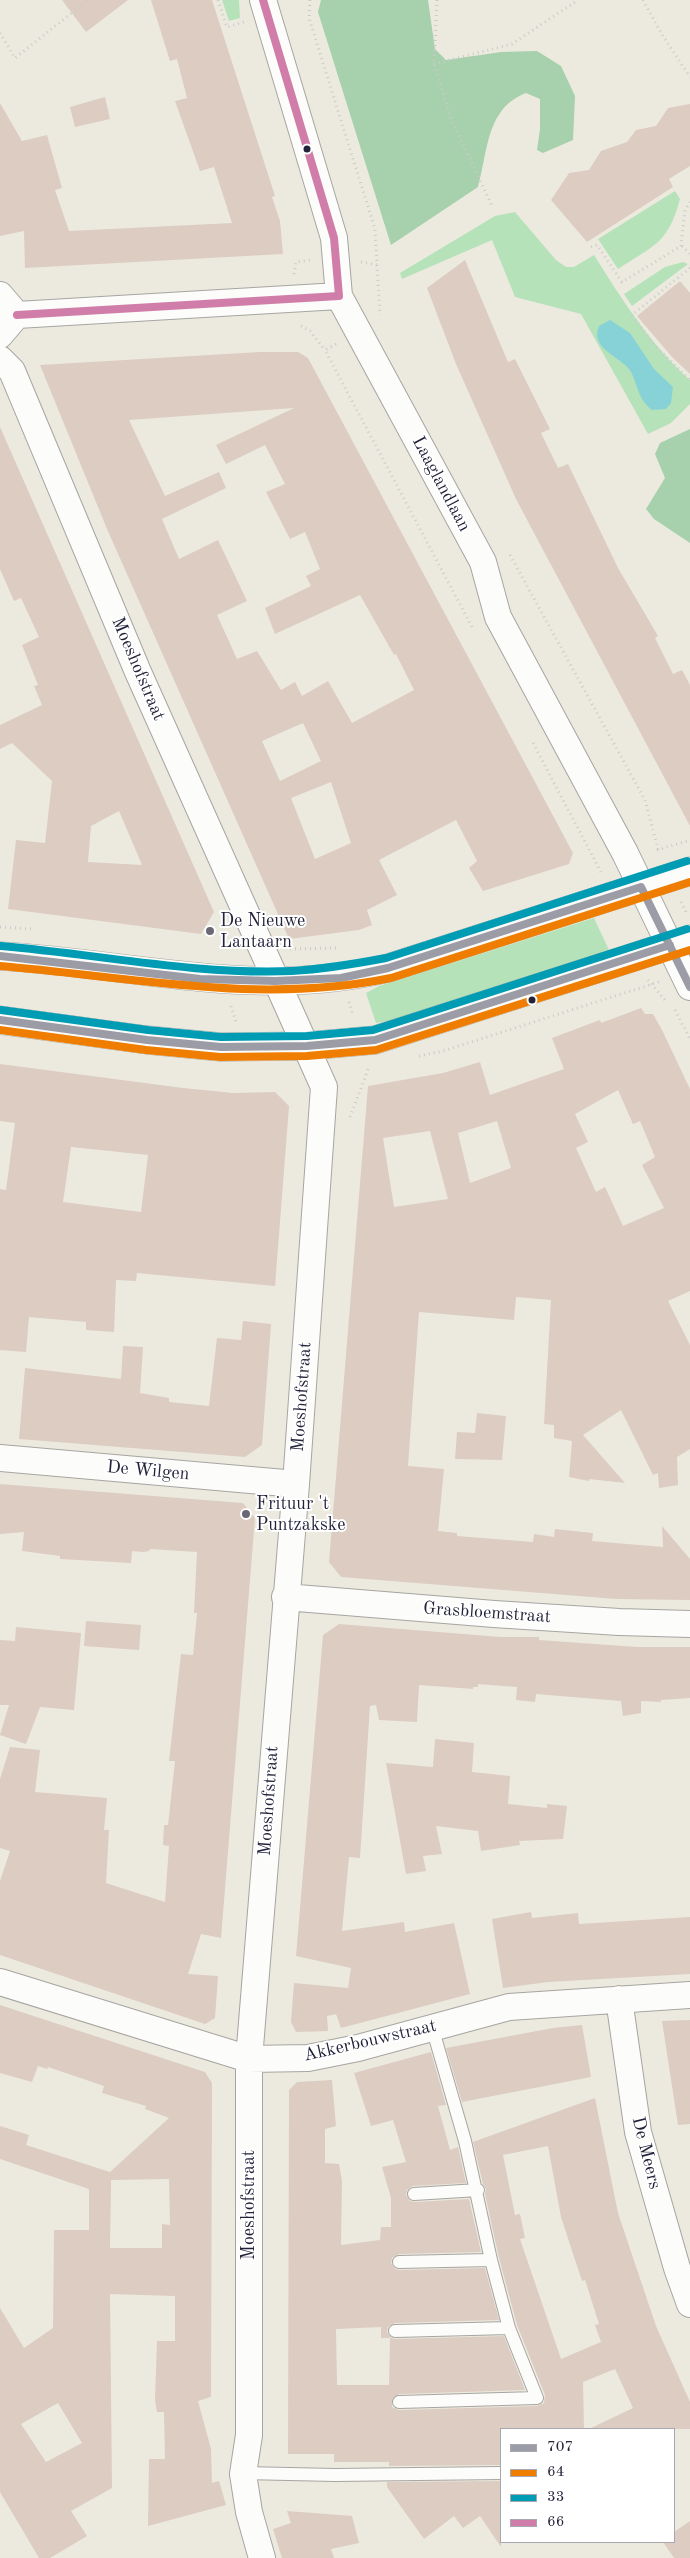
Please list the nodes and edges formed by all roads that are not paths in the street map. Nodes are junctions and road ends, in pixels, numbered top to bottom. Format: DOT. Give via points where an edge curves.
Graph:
graph roads {
  1 [pos="265,8"];
  2 [pos="0,295"];
  3 [pos="339,296"];
  4 [pos="17,315"];
  5 [pos="0,335"];
  6 [pos="0,359"];
  7 [pos="680,874"];
  8 [pos="641,887"];
  9 [pos="680,942"];
  10 [pos="0,956"];
  11 [pos="687,980"];
  12 [pos="275,981"];
  13 [pos="0,1020"];
  14 [pos="307,1046"];
  15 [pos="0,1458"];
  16 [pos="296,1484"];
  17 [pos="285,1596"];
  18 [pos="690,1624"];
  19 [pos="0,1982"];
  20 [pos="690,1995"];
  21 [pos="619,1998"];
  22 [pos="432,2027"];
  23 [pos="248,2059"];
  24 [pos="478,2190"];
  25 [pos="414,2194"];
  26 [pos="491,2260"];
  27 [pos="399,2262"];
  28 [pos="690,2304"];
  29 [pos="509,2328"];
  30 [pos="395,2331"];
  31 [pos="399,2402"];
  32 [pos="244,2473"];
  33 [pos="500,2473"];
  34 [pos="262,2558"];
  1 -- 3 [label="street" via="334,238"];
  2 -- 4 [label="street"];
  3 -- 4 [label="street"];
  3 -- 8 [label="street, Laaglandlaan" via="369,326 483,562 498,617"];
  4 -- 5 [label="street"];
  6 -- 12 [label="street, Moeshofstraat" via="12,371 134,663"];
  7 -- 8 [label="street"];
  8 -- 9 [label="street, Laaglandlaan"];
  8 -- 12 [label="street" via="388,968 341,978"];
  9 -- 11 [label="street, Laaglandlaan"];
  9 -- 14 [label="street" via="375,1040"];
  10 -- 12 [label="street" via="200,979"];
  12 -- 14 [label="street, Moeshofstraat"];
  13 -- 14 [label="street" via="221,1047"];
  14 -- 16 [label="street, Moeshofstraat" via="324,1087"];
  15 -- 16 [label="street, De Wilgen"];
  16 -- 17 [label="street, Moeshofstraat"];
  17 -- 18 [label="street, Grasbloemstraat" via="503,1615"];
  17 -- 23 [label="street, Moeshofstraat"];
  19 -- 23 [label="street, Akkerbouwstraat"];
  20 -- 21 [label="street, Akkerbouwstraat"];
  21 -- 22 [label="street, Akkerbouwstraat" via="509,2007"];
  21 -- 28 [label="street, De Meers" via="638,2132"];
  22 -- 23 [label="street, Akkerbouwstraat" via="308,2058"];
  22 -- 24 [label="lane"];
  23 -- 32 [label="street, Moeshofstraat" via="249,2435"];
  24 -- 25 [label="lane"];
  24 -- 26 [label="lane"];
  26 -- 27 [label="lane"];
  26 -- 29 [label="lane"];
  29 -- 30 [label="lane"];
  29 -- 31 [label="lane" via="537,2398"];
  32 -- 33 [label="lane"];
  32 -- 34 [label="street, Moeshofstraat" via="249,2512"];
}
